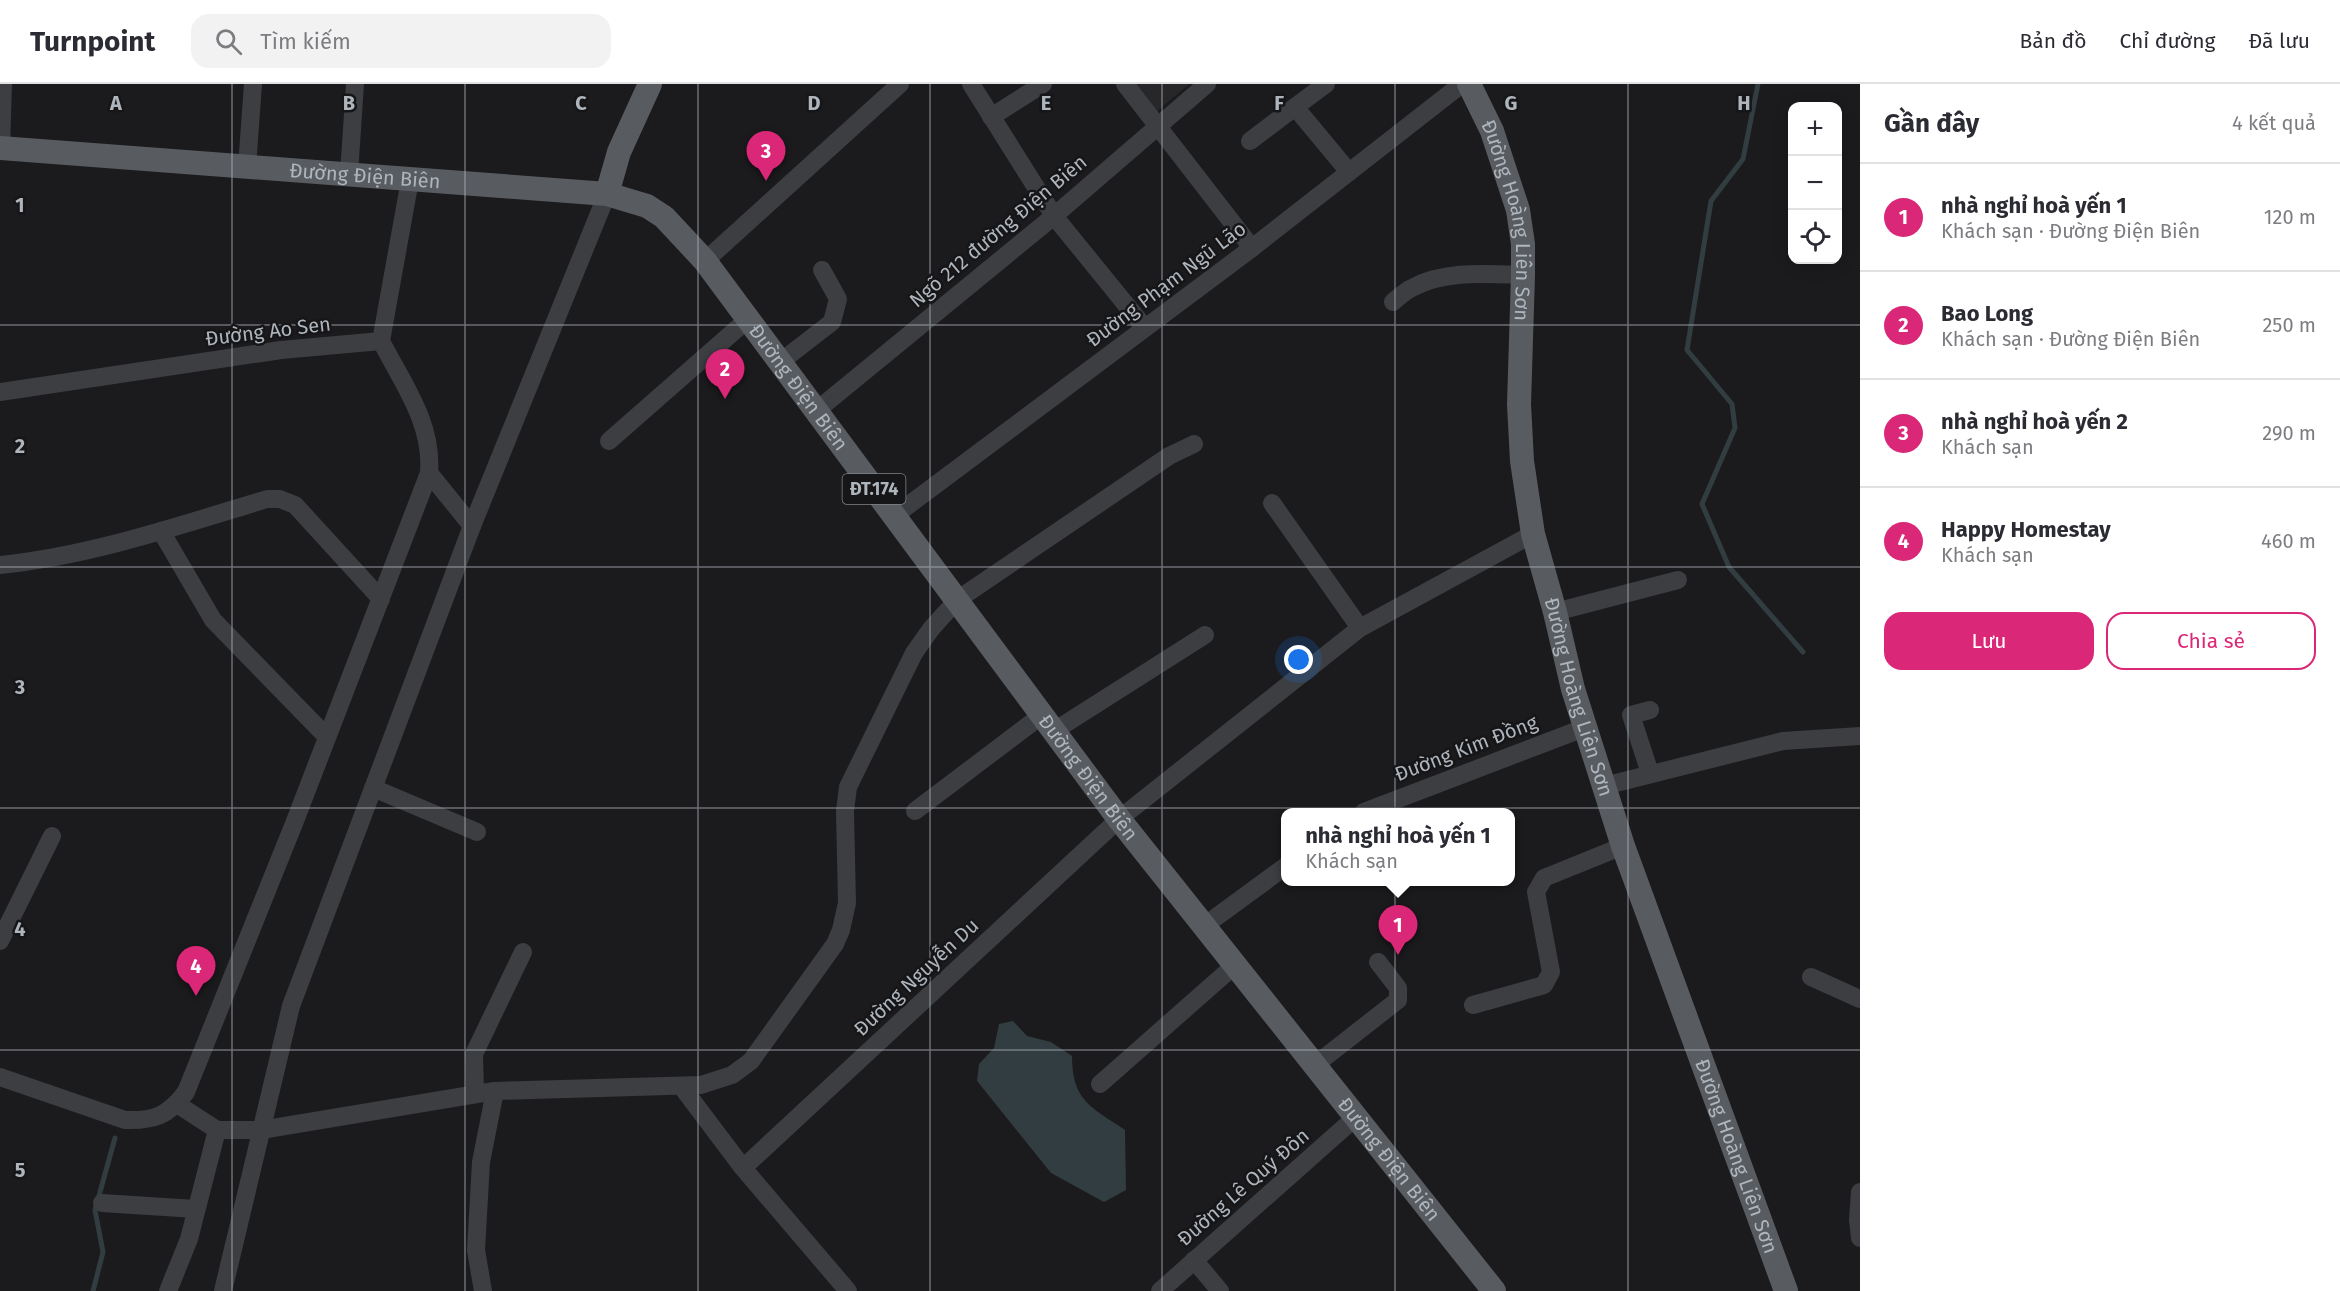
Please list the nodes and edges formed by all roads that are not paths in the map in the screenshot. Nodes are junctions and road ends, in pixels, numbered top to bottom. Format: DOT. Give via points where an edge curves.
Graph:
graph roads {
  1 [pos="3,84"];
  2 [pos="252,84"];
  3 [pos="355,84"];
  4 [pos="650,84"];
  5 [pos="900,84"];
  6 [pos="971,84"];
  7 [pos="1042,84"];
  8 [pos="1125,84"];
  9 [pos="1207,84"];
  10 [pos="1326,84"];
  11 [pos="1462,84"];
  12 [pos="1469,84"];
  13 [pos="1295,107"];
  14 [pos="992,117"];
  15 [pos="1158,127"];
  16 [pos="1250,141"];
  17 [pos="1,148"];
  18 [pos="247,167"];
  19 [pos="1349,172"];
  20 [pos="349,174"];
  21 [pos="410,180"];
  22 [pos="607,194"];
  23 [pos="1054,216"];
  24 [pos="1252,248"];
  25 [pos="705,261"];
  26 [pos="822,270"];
  27 [pos="1523,275"];
  28 [pos="1393,302"];
  29 [pos="748,319"];
  30 [pos="1145,328"];
  31 [pos="381,341"];
  32 [pos="778,363"];
  33 [pos="0,392"];
  34 [pos="816,411"];
  35 [pos="609,441"];
  36 [pos="1194,444"];
  37 [pos="429,472"];
  38 [pos="1272,503"];
  39 [pos="894,516"];
  40 [pos="472,526"];
  41 [pos="161,531"];
  42 [pos="1533,534"];
  43 [pos="0,565"];
  44 [pos="1678,580"];
  45 [pos="381,599"];
  46 [pos="957,600"];
  47 [pos="1555,612"];
  48 [pos="1360,628"];
  49 [pos="1205,635"];
  50 [pos="1650,710"];
  51 [pos="1048,723"];
  52 [pos="1584,728"];
  53 [pos="1860,736"];
  54 [pos="327,737"];
  55 [pos="1650,773"];
  56 [pos="1604,786"];
  57 [pos="373,788"];
  58 [pos="1377,808"];
  59 [pos="915,811"];
  60 [pos="1119,819"];
  61 [pos="477,832"];
  62 [pos="52,836"];
  63 [pos="1623,846"];
  64 [pos="1281,870"];
  65 [pos="1204,926"];
  66 [pos="0,941"];
  67 [pos="523,952"];
  68 [pos="1378,962"];
  69 [pos="1235,965"];
  70 [pos="1811,977"];
  71 [pos="1860,999"];
  72 [pos="1473,1005"];
  73 [pos="1315,1065"];
  74 [pos="0,1077"];
  75 [pos="1100,1084"];
  76 [pos="682,1087"];
  77 [pos="495,1091"];
  78 [pos="475,1094"];
  79 [pos="177,1104"];
  80 [pos="1356,1117"];
  81 [pos="217,1130"];
  82 [pos="261,1130"];
  83 [pos="743,1168"];
  84 [pos="1860,1192"];
  85 [pos="102,1203"];
  86 [pos="196,1209"];
  87 [pos="1860,1238"];
  88 [pos="1194,1260"];
  89 [pos="168,1291"];
  90 [pos="223,1291"];
  91 [pos="483,1291"];
  92 [pos="849,1291"];
  93 [pos="1160,1291"];
  94 [pos="1220,1291"];
  95 [pos="1494,1291"];
  96 [pos="1786,1291"];
  1 -- 17 [label="street"];
  2 -- 18 [label="street"];
  3 -- 20 [label="street"];
  4 -- 22 [label="main road" via="619,152"];
  5 -- 25 [label="street"];
  6 -- 14 [label="street"];
  7 -- 14 [label="street"];
  8 -- 15 [label="street"];
  9 -- 15 [label="street, Ngõ 212 đường Điện Biên"];
  10 -- 13 [label="street"];
  11 -- 19 [label="street, Đường Phạm Ngũ Lão"];
  12 -- 27 [label="main road, Đường Hoàng Liên Sơn" via="1492,131 1512,187 1523,244"];
  13 -- 16 [label="street"];
  13 -- 19 [label="street"];
  14 -- 23 [label="street"];
  15 -- 23 [label="street, Ngõ 212 đường Điện Biên"];
  15 -- 24 [label="street"];
  17 -- 18 [label="main road, Đường Điện Biên / ĐT.174"];
  18 -- 20 [label="main road, Đường Điện Biên / ĐT.174"];
  19 -- 24 [label="street, Đường Phạm Ngũ Lão"];
  20 -- 21 [label="main road, Đường Điện Biên / ĐT.174"];
  21 -- 22 [label="main road, Đường Điện Biên / ĐT.174"];
  21 -- 31 [label="street"];
  22 -- 25 [label="main road, Đường Điện Biên / ĐT.174" via="647,206 664,217"];
  22 -- 40 [label="street"];
  23 -- 30 [label="street"];
  23 -- 34 [label="street, Ngõ 212 đường Điện Biên"];
  24 -- 30 [label="street, Đường Phạm Ngũ Lão"];
  25 -- 29 [label="main road, Đường Điện Biên / ĐT.174"];
  26 -- 32 [label="street" via="838,298 832,322"];
  27 -- 28 [label="street" via="1462,275 1432,280"];
  27 -- 42 [label="main road, Đường Hoàng Liên Sơn" via="1519,404 1522,461"];
  29 -- 32 [label="main road, Đường Điện Biên / ĐT.174"];
  29 -- 35 [label="street"];
  30 -- 39 [label="street, Đường Phạm Ngũ Lão"];
  31 -- 33 [label="street, Đường Ao Sen" via="281,350"];
  31 -- 37 [label="street" via="424,423 430,447"];
  32 -- 34 [label="main road, Đường Điện Biên / ĐT.174"];
  34 -- 39 [label="main road, Đường Điện Biên / ĐT.174"];
  36 -- 46 [label="street" via="1169,456"];
  37 -- 40 [label="street"];
  37 -- 45 [label="street"];
  38 -- 48 [label="street"];
  39 -- 46 [label="main road, Đường Điện Biên / ĐT.174"];
  40 -- 57 [label="street"];
  41 -- 43 [label="street" via="32,562"];
  41 -- 45 [label="street" via="280,498 295,505"];
  41 -- 54 [label="street" via="213,620"];
  42 -- 47 [label="main road, Đường Hoàng Liên Sơn"];
  42 -- 48 [label="street, Đường Nguyễn Du"];
  44 -- 47 [label="street"];
  45 -- 54 [label="street"];
  46 -- 51 [label="main road, Đường Điện Biên / ĐT.174"];
  46 -- 76 [label="street" via="914,653 851,778 845,811 847,903 835,944 751,1061 717,1082"];
  47 -- 52 [label="main road, Đường Hoàng Liên Sơn"];
  48 -- 60 [label="street, Đường Nguyễn Du"];
  49 -- 51 [label="street"];
  50 -- 55 [label="street" via="1631,715"];
  51 -- 59 [label="street"];
  51 -- 60 [label="main road, Đường Điện Biên / ĐT.174"];
  52 -- 56 [label="main road, Đường Hoàng Liên Sơn"];
  52 -- 58 [label="street, Đường Kim Đồng"];
  53 -- 55 [label="street" via="1783,741"];
  54 -- 79 [label="street" via="186,1092"];
  55 -- 56 [label="street"];
  56 -- 63 [label="main road, Đường Hoàng Liên Sơn"];
  57 -- 61 [label="street"];
  57 -- 82 [label="street" via="291,1006"];
  60 -- 65 [label="main road, Đường Điện Biên / ĐT.174"];
  60 -- 83 [label="street, Đường Nguyễn Du"];
  62 -- 66 [label="street"];
  63 -- 72 [label="street" via="1544,878 1536,892 1551,972 1544,985"];
  63 -- 96 [label="main road, Đường Hoàng Liên Sơn"];
  64 -- 65 [label="street"];
  65 -- 69 [label="main road, Đường Điện Biên / ĐT.174"];
  67 -- 78 [label="street" via="474,1054"];
  68 -- 73 [label="street" via="1398,988 1398,1000"];
  69 -- 73 [label="main road, Đường Điện Biên / ĐT.174"];
  69 -- 75 [label="street"];
  70 -- 71 [label="street"];
  73 -- 80 [label="main road, Đường Điện Biên / ĐT.174"];
  74 -- 79 [label="street" via="125,1120 144,1121 161,1116"];
  76 -- 77 [label="street"];
  76 -- 83 [label="street"];
  77 -- 78 [label="street"];
  77 -- 91 [label="street" via="481,1162 477,1228 476,1250"];
  78 -- 82 [label="street"];
  79 -- 81 [label="street"];
  80 -- 88 [label="street, Đường Lê Quý Đôn"];
  80 -- 95 [label="main road, Đường Điện Biên / ĐT.174"];
  81 -- 82 [label="street"];
  81 -- 86 [label="street"];
  82 -- 90 [label="street"];
  83 -- 92 [label="street"];
  84 -- 87 [label="street"];
  85 -- 86 [label="street"];
  86 -- 89 [label="street" via="189,1239"];
  88 -- 93 [label="street, Đường Lê Quý Đôn"];
  88 -- 94 [label="street"];
}
